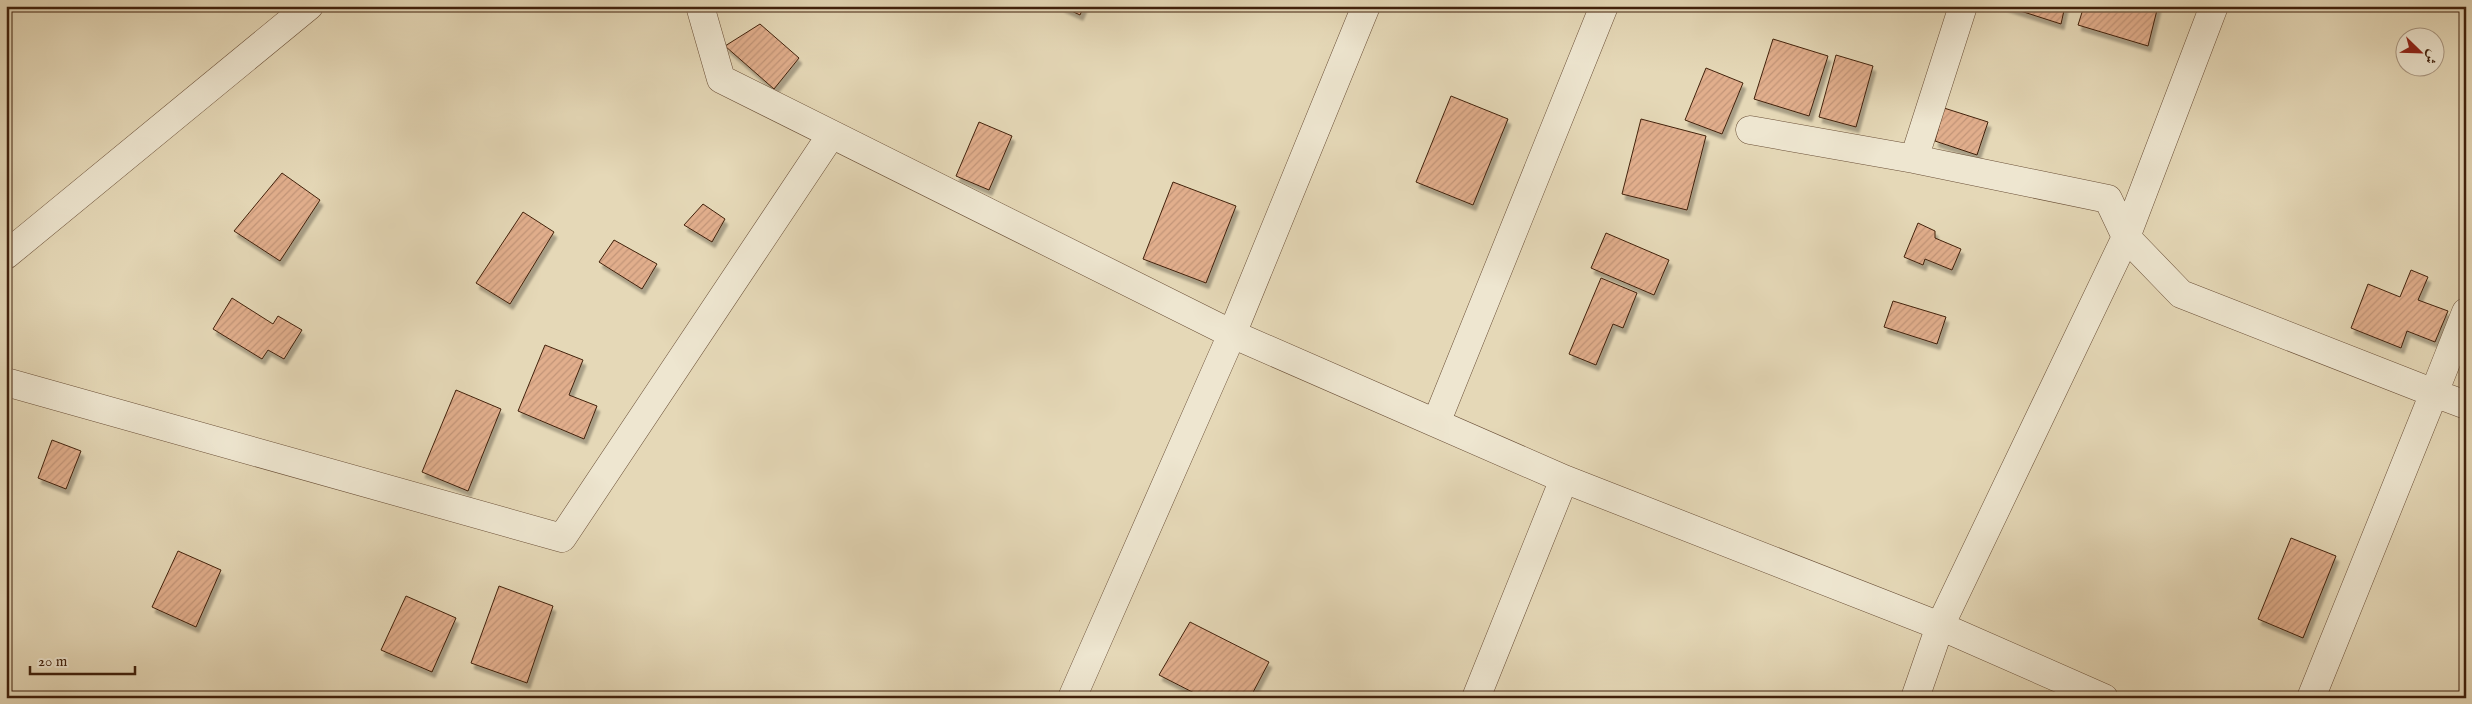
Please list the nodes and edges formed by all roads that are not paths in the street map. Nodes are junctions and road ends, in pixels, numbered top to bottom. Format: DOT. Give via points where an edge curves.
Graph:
graph roads {
  1 [pos="309,6"];
  2 [pos="700,6"];
  3 [pos="1366,6"];
  4 [pos="1604,6"];
  5 [pos="1963,6"];
  6 [pos="2214,6"];
  7 [pos="1750,130"];
  8 [pos="832,135"];
  9 [pos="1914,159"];
  10 [pos="2126,237"];
  11 [pos="6,255"];
  12 [pos="2466,312"];
  13 [pos="1232,334"];
  14 [pos="6,382"];
  15 [pos="2434,393"];
  16 [pos="2466,405"];
  17 [pos="1436,423"];
  18 [pos="1564,479"];
  19 [pos="1940,626"];
  20 [pos="1072,698"];
  21 [pos="1476,698"];
  22 [pos="1915,698"];
  23 [pos="2104,698"];
  24 [pos="2311,698"];
  1 -- 11 [label="street"];
  2 -- 8 [label="street" via="721,80"];
  3 -- 13 [label="street"];
  4 -- 17 [label="street"];
  5 -- 9 [label="street"];
  6 -- 10 [label="street"];
  7 -- 9 [label="street"];
  8 -- 13 [label="street"];
  8 -- 14 [label="street" via="562,538"];
  9 -- 10 [label="street" via="2108,199"];
  10 -- 15 [label="street" via="2181,294"];
  10 -- 19 [label="street"];
  12 -- 15 [label="street"];
  13 -- 17 [label="street"];
  13 -- 20 [label="street"];
  15 -- 16 [label="street"];
  15 -- 24 [label="street"];
  17 -- 18 [label="street"];
  18 -- 19 [label="street"];
  18 -- 21 [label="street"];
  19 -- 22 [label="street"];
  19 -- 23 [label="street"];
}
